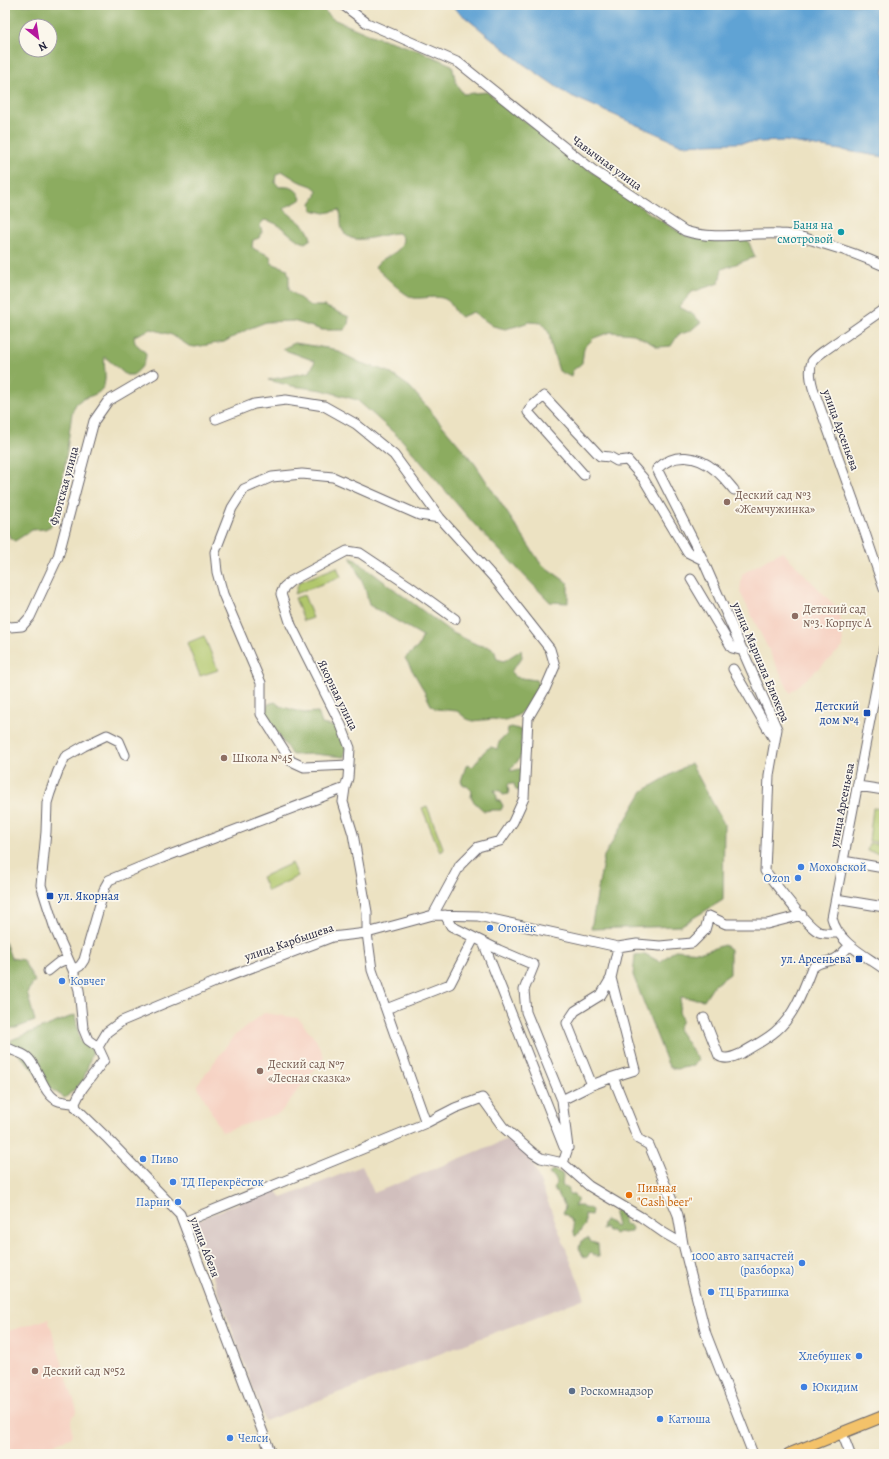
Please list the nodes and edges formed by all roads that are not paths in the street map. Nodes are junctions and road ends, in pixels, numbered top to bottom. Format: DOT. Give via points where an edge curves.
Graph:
graph roads {
  1 [pos="343,5"];
  2 [pos="884,266"];
  3 [pos="884,309"];
  4 [pos="154,374"];
  5 [pos="216,419"];
  6 [pos="584,475"];
  7 [pos="734,490"];
  8 [pos="440,518"];
  9 [pos="703,560"];
  10 [pos="883,578"];
  11 [pos="691,579"];
  12 [pos="884,589"];
  13 [pos="455,619"];
  14 [pos="5,625"];
  15 [pos="884,647"];
  16 [pos="744,651"];
  17 [pos="883,661"];
  18 [pos="733,669"];
  19 [pos="775,741"];
  20 [pos="125,755"];
  21 [pos="349,765"];
  22 [pos="858,786"];
  23 [pos="345,788"];
  24 [pos="884,790"];
  25 [pos="843,861"];
  26 [pos="884,868"];
  27 [pos="836,899"];
  28 [pos="884,907"];
  29 [pos="433,915"];
  30 [pos="445,915"];
  31 [pos="802,915"];
  32 [pos="367,933"];
  33 [pos="838,933"];
  34 [pos="474,938"];
  35 [pos="483,942"];
  36 [pos="850,945"];
  37 [pos="618,947"];
  38 [pos="67,959"];
  39 [pos="884,969"];
  40 [pos="73,970"];
  41 [pos="48,972"];
  42 [pos="611,978"];
  43 [pos="386,1009"];
  44 [pos="704,1018"];
  45 [pos="5,1046"];
  46 [pos="98,1046"];
  47 [pos="613,1077"];
  48 [pos="592,1084"];
  49 [pos="562,1100"];
  50 [pos="75,1103"];
  51 [pos="426,1123"];
  52 [pos="566,1152"];
  53 [pos="562,1163"];
  54 [pos="184,1222"];
  55 [pos="683,1244"];
  56 [pos="884,1416"];
  57 [pos="842,1433"];
  58 [pos="271,1454"];
  59 [pos="753,1454"];
  60 [pos="789,1454"];
  61 [pos="850,1454"];
  1 -- 2 [label="street, Чавычная улица" via="367,23 459,63 593,170 686,231 695,235 722,236 795,235 862,255"];
  3 -- 10 [label="street, улица Арсеньева" via="815,358 811,363 810,377"];
  4 -- 14 [label="street, Флотская улица" via="108,401 94,421 58,557 30,617 22,626"];
  5 -- 8 [label="street" via="254,404 286,400 324,406 356,424 394,455"];
  6 -- 9 [label="street" via="528,412 531,406 544,396 600,456 610,456 617,461 627,460 643,478 686,552"];
  7 -- 9 [label="street, улица Маршала Блюхера" via="715,470 697,459 676,457 662,463 656,469"];
  8 -- 21 [label="street" via="419,515 333,477 302,474 272,477 244,490 232,508 214,552 223,594 261,683 261,714 291,761 304,767"];
  8 -- 29 [label="street" via="495,579 550,649 555,666 528,718 524,798 513,822 500,841 478,847 460,865"];
  9 -- 16 [label="street, улица Маршала Блюхера"];
  10 -- 12 [label="street, улица Арсеньева"];
  11 -- 16 [label="street" via="732,648"];
  13 -- 21 [label="street, Якорная улица" via="360,553 348,551 284,587 281,594 291,626 341,725 350,748"];
  15 -- 17 [label="street, улица Арсеньева"];
  16 -- 19 [label="street, улица Маршала Блюхера" via="778,729"];
  17 -- 22 [label="street, улица Арсеньева"];
  18 -- 19 [label="street"];
  19 -- 31 [label="street, улица Маршала Блюхера" via="769,775 765,871"];
  20 -- 38 [label="street" via="119,741 107,735 84,746 65,757 50,793 41,885"];
  21 -- 23 [label="street, Якорная улица"];
  22 -- 24 [label="street"];
  22 -- 25 [label="street, улица Арсеньева"];
  23 -- 32 [label="street, Якорная улица" via="343,802 353,834"];
  23 -- 40 [label="street" via="109,880 84,960"];
  25 -- 26 [label="street"];
  25 -- 27 [label="street, улица Арсеньева"];
  27 -- 28 [label="street"];
  27 -- 33 [label="street, улица Арсеньева" via="832,918"];
  29 -- 30 [label="street, улица Карбышева"];
  29 -- 32 [label="street, улица Карбышева"];
  30 -- 34 [label="street" via="451,926"];
  30 -- 37 [label="street, улица Карбышева" via="478,916"];
  31 -- 33 [label="street, улица Маршала Блюхера" via="817,931"];
  31 -- 37 [label="street" via="767,924 726,924 709,916 705,930 692,943"];
  32 -- 43 [label="street, Якорная улица" via="372,970"];
  32 -- 46 [label="street, улица Карбышева" via="332,937 122,1021 107,1032"];
  33 -- 36 [label="street, улица Арсеньева"];
  34 -- 35 [label="street"];
  34 -- 43 [label="street" via="450,984"];
  35 -- 49 [label="street" via="534,965 524,990 526,1012"];
  35 -- 52 [label="street"];
  36 -- 39 [label="street, улица Арсеньева"];
  36 -- 44 [label="street" via="834,959 819,962 814,966 795,1006 776,1031 738,1055 726,1058 719,1056"];
  37 -- 42 [label="street"];
  38 -- 40 [label="street"];
  38 -- 41 [label="street"];
  40 -- 46 [label="street" via="79,990 83,1028 88,1040"];
  42 -- 47 [label="street" via="635,1070"];
  42 -- 48 [label="street" via="601,995 575,1011 567,1023"];
  43 -- 51 [label="street, Якорная улица"];
  45 -- 50 [label="street" via="28,1057 53,1098"];
  46 -- 50 [label="street" via="104,1060"];
  47 -- 48 [label="street"];
  47 -- 55 [label="street" via="638,1139 650,1145 678,1214"];
  48 -- 49 [label="street"];
  49 -- 52 [label="street" via="568,1148"];
  50 -- 54 [label="street, улица Абеля" via="76,1108 180,1214"];
  51 -- 53 [label="street" via="482,1098 508,1133 541,1158"];
  51 -- 54 [label="street"];
  52 -- 53 [label="street"];
  53 -- 55 [label="street" via="589,1186"];
  54 -- 58 [label="street, улица Абеля"];
  55 -- 59 [label="street" via="706,1334"];
  56 -- 57 [label="main road"];
  57 -- 60 [label="main road"];
  57 -- 61 [label="street"];
}
